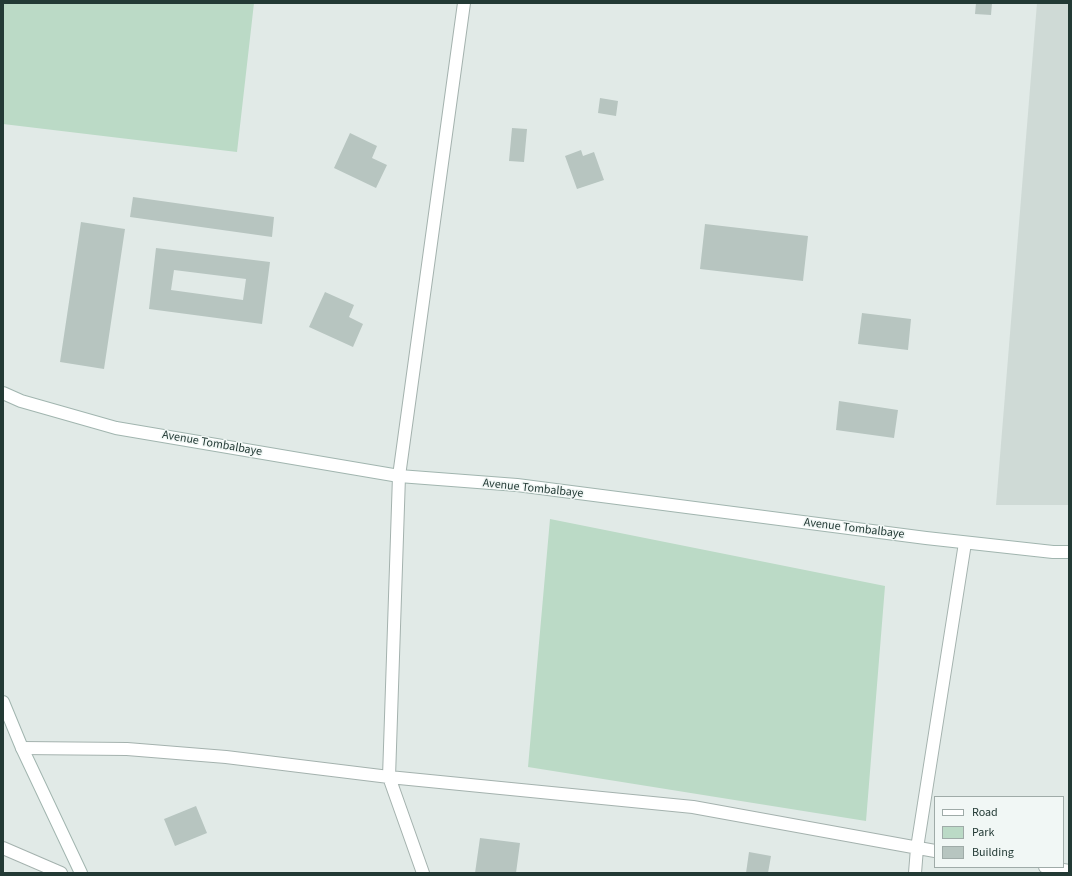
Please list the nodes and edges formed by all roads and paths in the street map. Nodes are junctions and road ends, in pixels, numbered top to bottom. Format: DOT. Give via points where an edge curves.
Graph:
graph roads {
  1 [pos="464,3"];
  2 [pos="3,393"];
  3 [pos="399,476"];
  4 [pos="965,543"];
  5 [pos="1069,552"];
  6 [pos="3,702"];
  7 [pos="22,748"];
  8 [pos="389,776"];
  9 [pos="3,848"];
  10 [pos="917,848"];
  11 [pos="934,851"];
  12 [pos="1053,868"];
  13 [pos="1069,870"];
  14 [pos="61,873"];
  15 [pos="81,873"];
  16 [pos="424,873"];
  17 [pos="915,873"];
  1 -- 3 [label="street"];
  2 -- 3 [label="street, Avenue Tombalbaye" via="21,401 116,428"];
  3 -- 4 [label="street, Avenue Tombalbaye" via="517,485"];
  3 -- 8 [label="street"];
  4 -- 5 [label="street, Avenue Tombalbaye"];
  4 -- 10 [label="street"];
  6 -- 7 [label="street"];
  7 -- 8 [label="street" via="127,750 226,757"];
  7 -- 15 [label="street"];
  8 -- 10 [label="street" via="693,807"];
  8 -- 16 [label="street"];
  9 -- 14 [label="street"];
  10 -- 11 [label="street"];
  10 -- 17 [label="street"];
  12 -- 13 [label="street"];
}
